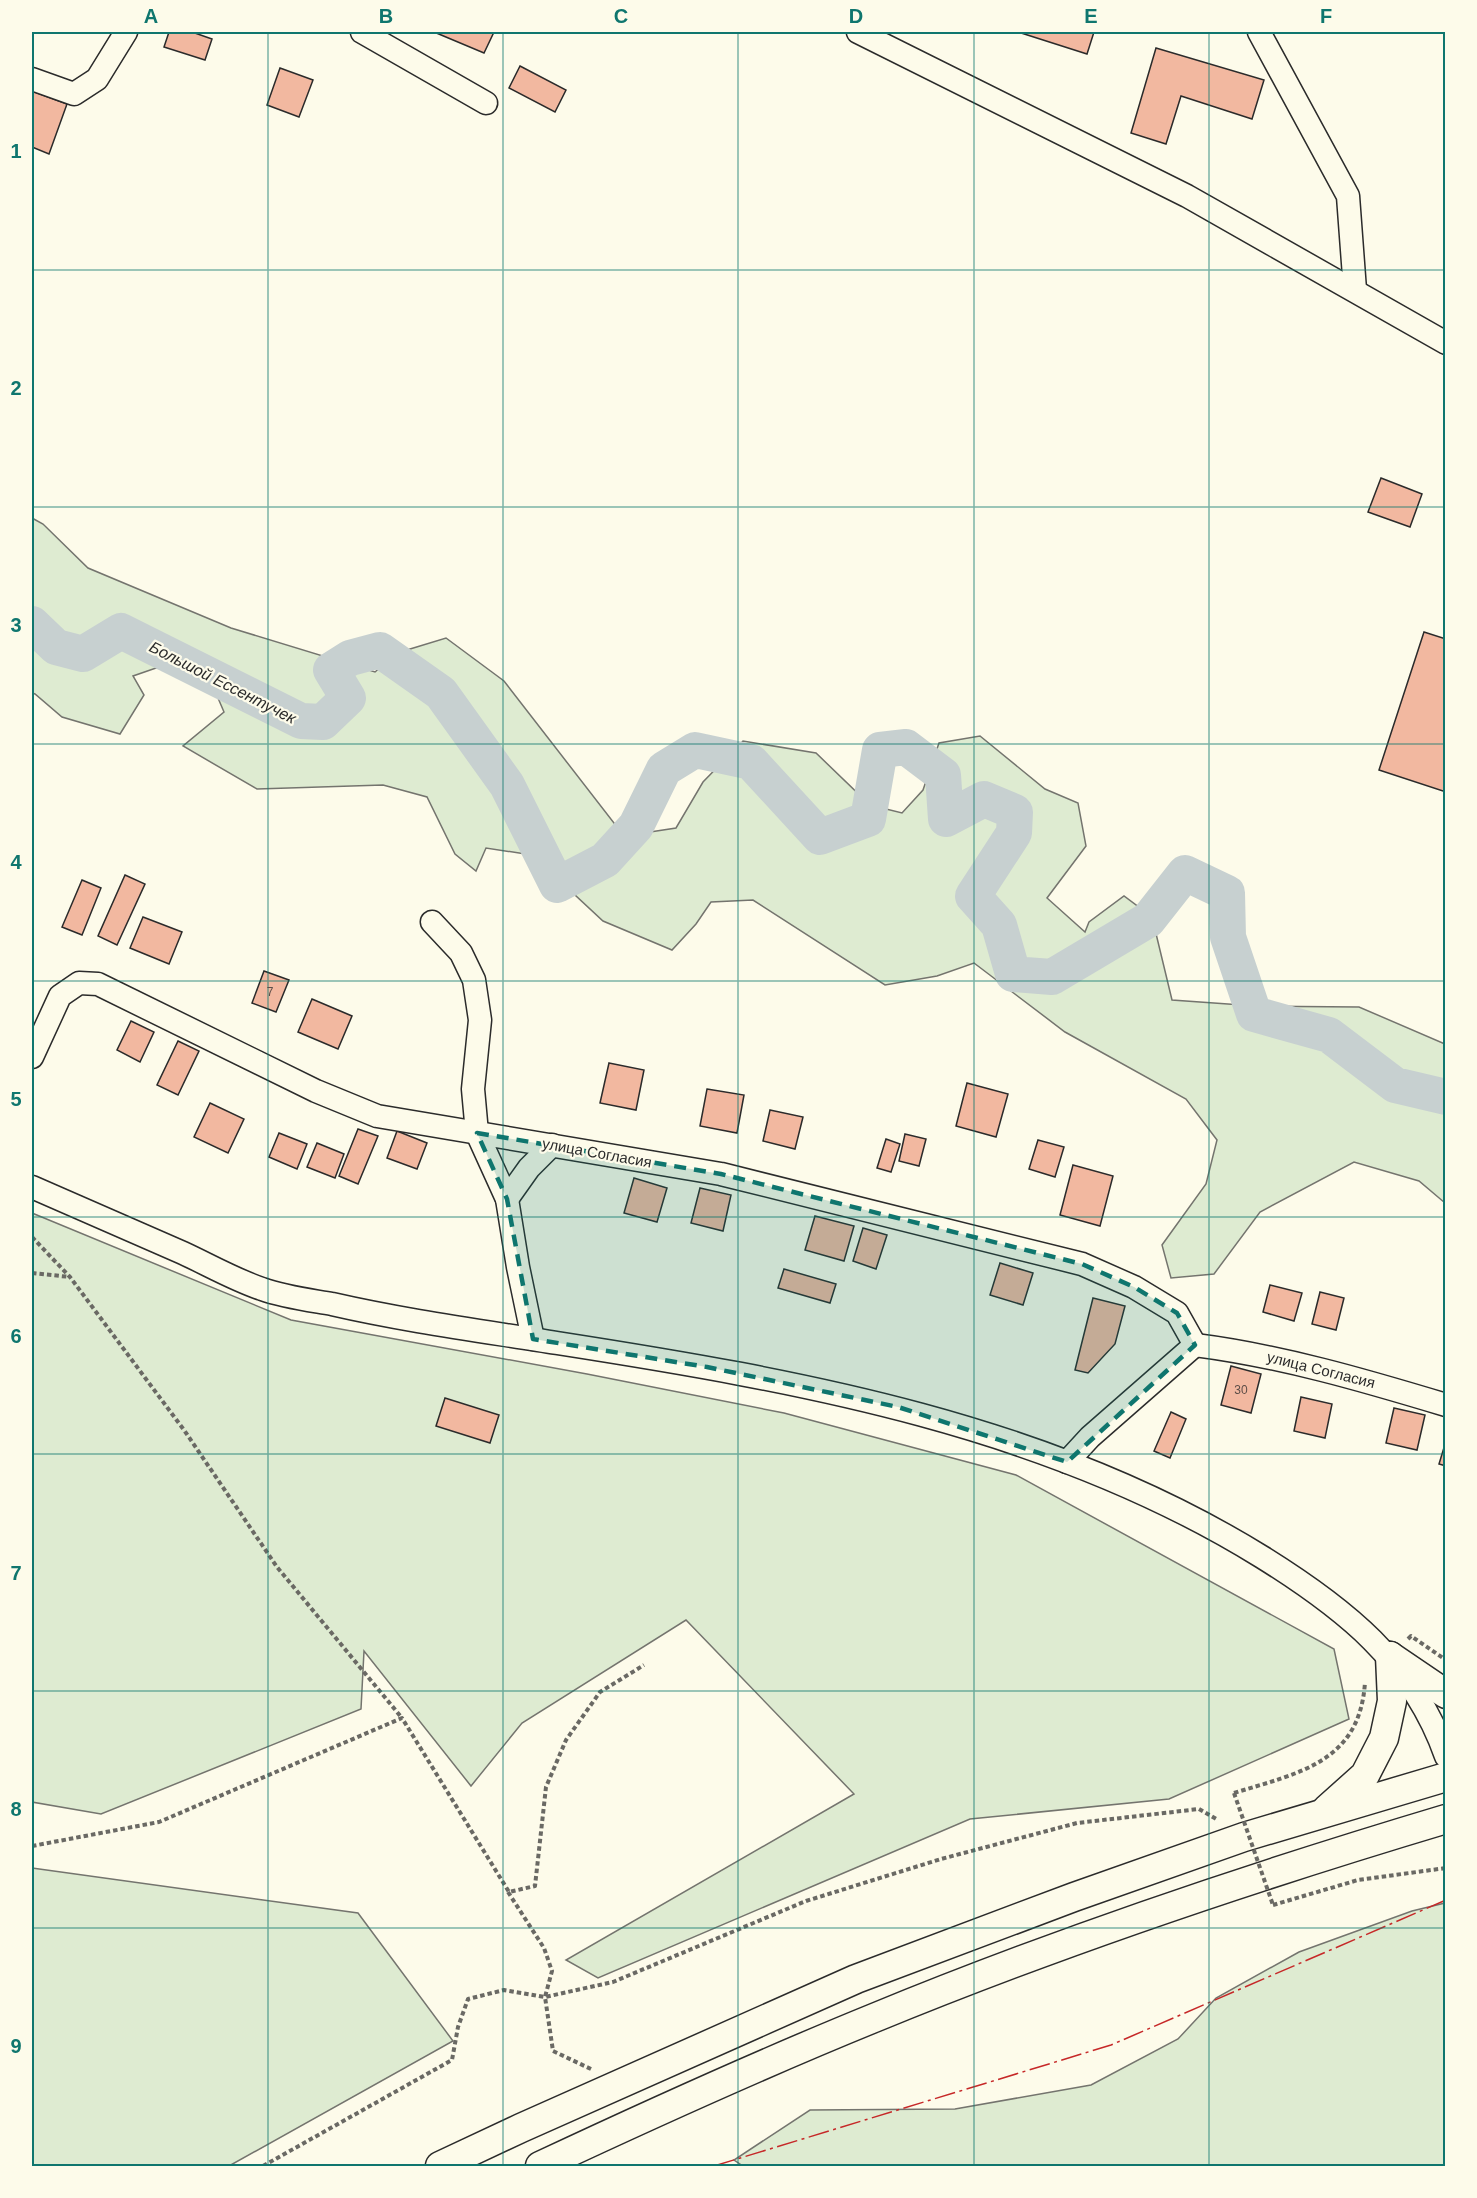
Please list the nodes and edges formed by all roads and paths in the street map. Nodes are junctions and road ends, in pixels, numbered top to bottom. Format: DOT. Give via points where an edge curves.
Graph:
graph roads {
  1 [pos="126,32"];
  2 [pos="362,32"];
  3 [pos="858,32"];
  4 [pos="1259,32"];
  5 [pos="32,80"];
  6 [pos="486,103"];
  7 [pos="1355,290"];
  8 [pos="1446,343"];
  9 [pos="432,922"];
  10 [pos="32,1058"];
  11 [pos="477,1133"];
  12 [pos="552,1145"];
  13 [pos="32,1186"];
  14 [pos="507,1199"];
  15 [pos="32,1237"];
  16 [pos="32,1273"];
  17 [pos="70,1277"];
  18 [pos="533,1339"];
  19 [pos="1195,1345"];
  20 [pos="1446,1405"];
  21 [pos="1067,1462"];
  22 [pos="1390,1656"];
  23 [pos="1446,1660"];
  24 [pos="644,1665"];
  25 [pos="1446,1694"];
  26 [pos="402,1718"];
  27 [pos="1446,1756"];
  28 [pos="1446,1777"];
  29 [pos="1323,1812"];
  30 [pos="1446,1819"];
  31 [pos="1244,1837"];
  32 [pos="32,1846"];
  33 [pos="1446,1868"];
  34 [pos="507,1888"];
  35 [pos="545,1997"];
  36 [pos="609,2088"];
  37 [pos="263,2166"];
  38 [pos="440,2166"];
  39 [pos="540,2166"];
  1 -- 5 [label="street" via="97,79 74,94"];
  2 -- 6 [label="street"];
  3 -- 7 [label="street" via="1187,196"];
  4 -- 7 [label="street" via="1348,195"];
  7 -- 8 [label="street"];
  9 -- 11 [label="street" via="461,953 474,980 480,1020 473,1089"];
  10 -- 11 [label="street, улица Согласия" via="60,996 79,983 98,984 316,1091 377,1116"];
  11 -- 12 [label="street, улица Согласия"];
  11 -- 14 [label="street"];
  12 -- 14 [label="street" via="528,1168"];
  12 -- 19 [label="street, улица Согласия" via="721,1174 1082,1264 1134,1287 1177,1313"];
  13 -- 18 [label="street" via="262,1289 386,1316"];
  14 -- 18 [label="street"];
  15 -- 17 [label="path"];
  16 -- 17 [label="path"];
  17 -- 26 [label="path" via="184,1430 277,1567"];
  18 -- 21 [label="street" via="707,1367 898,1407"];
  19 -- 20 [label="street, улица Согласия" via="1247,1352"];
  19 -- 21 [label="street"];
  21 -- 22 [label="street" via="1173,1507 1231,1538 1341,1611"];
  22 -- 23 [label="path" via="1411,1636"];
  22 -- 25 [label="main road"];
  22 -- 27 [label="street" via="1436,1727"];
  22 -- 29 [label="main road" via="1392,1701 1384,1738 1365,1775"];
  22 -- 33 [label="path, bridge" via="1365,1679 1364,1699 1356,1722 1342,1744 1325,1759 1306,1770 1234,1793 1273,1905 1358,1880"];
  24 -- 34 [label="path" via="600,1692 566,1740 546,1787 535,1886 509,1892"];
  26 -- 32 [label="path" via="159,1822"];
  26 -- 34 [label="path"];
  28 -- 29 [label="main road"];
  29 -- 31 [label="main road"];
  30 -- 39 [label="main road" via="1200,1896 919,2001 677,2102"];
  31 -- 35 [label="path" via="1200,1809 1077,1823 806,1901 613,1982"];
  31 -- 36 [label="main road" via="856,1979"];
  34 -- 35 [label="path" via="544,1948 552,1971"];
  35 -- 36 [label="path" via="553,2051 592,2068"];
  35 -- 37 [label="path" via="504,1990 468,1999 452,2060"];
  36 -- 38 [label="main road"];
}
